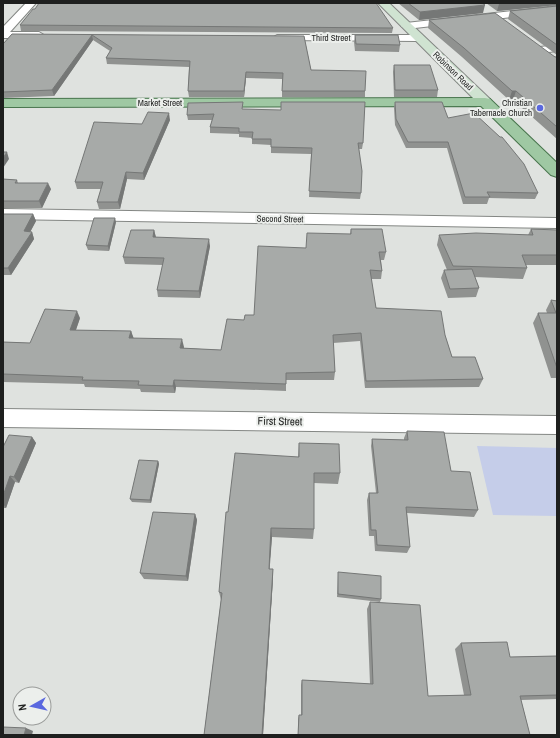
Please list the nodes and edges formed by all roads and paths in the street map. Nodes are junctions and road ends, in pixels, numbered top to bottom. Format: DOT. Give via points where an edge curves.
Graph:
graph roads {
  1 [pos="31,3"];
  2 [pos="383,3"];
  3 [pos="484,7"];
  4 [pos="557,10"];
  5 [pos="495,16"];
  6 [pos="506,24"];
  7 [pos="406,26"];
  8 [pos="3,34"];
  9 [pos="50,36"];
  10 [pos="263,37"];
  11 [pos="419,38"];
  12 [pos="537,48"];
  13 [pos="554,53"];
  14 [pos="485,102"];
  15 [pos="3,103"];
  16 [pos="557,172"];
  17 [pos="3,214"];
  18 [pos="557,223"];
  19 [pos="3,418"];
  20 [pos="557,425"];
  1 -- 8 [label="street"];
  2 -- 7 [label="main road, Robinson Road"];
  3 -- 5 [label="street"];
  4 -- 5 [label="street"];
  5 -- 6 [label="street"];
  5 -- 7 [label="street"];
  7 -- 11 [label="main road, Robinson Road"];
  8 -- 9 [label="street"];
  10 -- 11 [label="street, Third Street"];
  11 -- 14 [label="main road, Robinson Road"];
  12 -- 13 [label="street"];
  14 -- 15 [label="main road, Market Street"];
  14 -- 16 [label="main road, Robinson Road"];
  17 -- 18 [label="street, Second Street"];
  19 -- 20 [label="street, First Street"];
}
